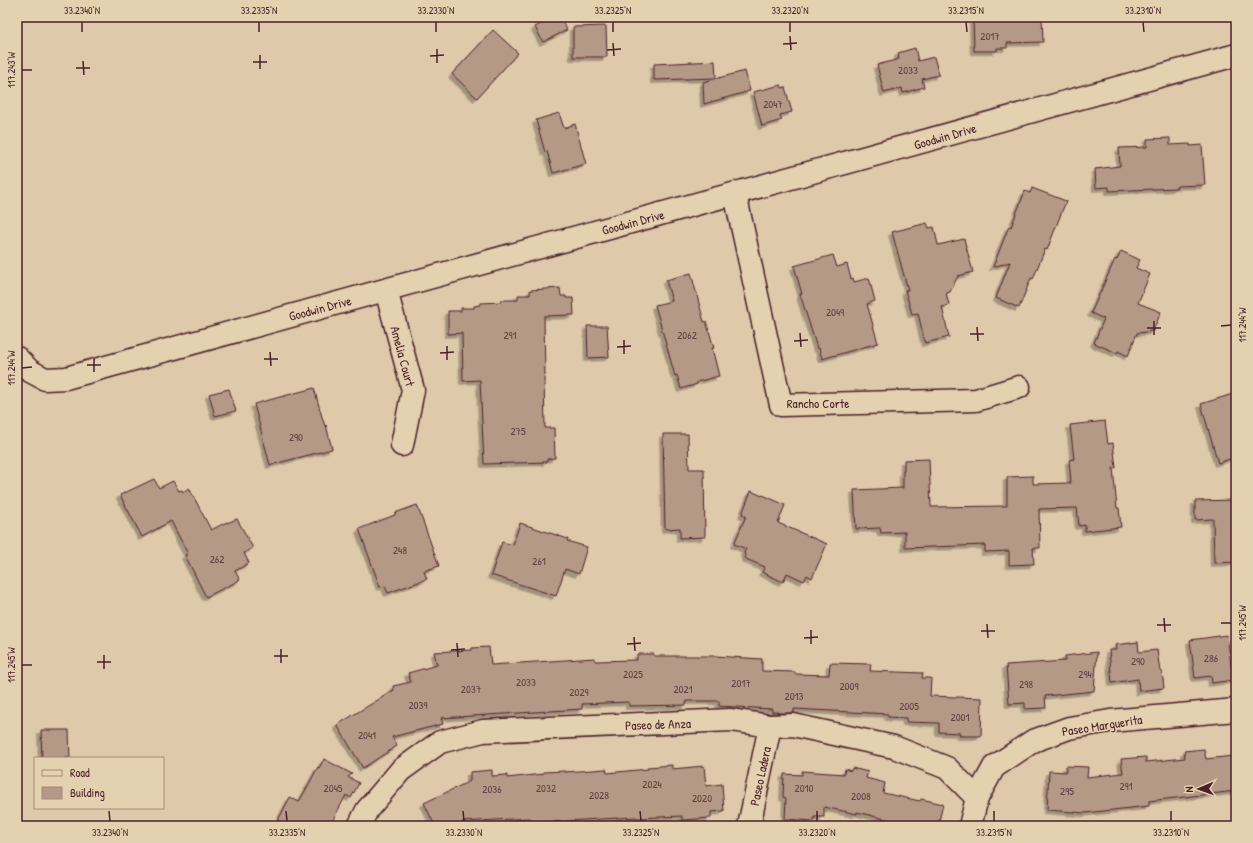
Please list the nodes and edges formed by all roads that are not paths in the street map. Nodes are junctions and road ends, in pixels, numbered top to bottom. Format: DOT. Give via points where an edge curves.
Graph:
graph roads {
  1 [pos="1236,55"];
  2 [pos="735,194"];
  3 [pos="386,290"];
  4 [pos="24,364"];
  5 [pos="1019,387"];
  6 [pos="402,445"];
  7 [pos="1236,710"];
  8 [pos="770,726"];
  9 [pos="977,798"];
  10 [pos="359,826"];
  11 [pos="749,826"];
  12 [pos="970,826"];
  1 -- 2 [label="street, Goodwin Drive"];
  2 -- 3 [label="street, Goodwin Drive"];
  2 -- 5 [label="street, Rancho Corte" via="781,405 976,400"];
  3 -- 4 [label="street, Goodwin Drive" via="66,378 46,379"];
  3 -- 6 [label="street, Amelia Court" via="413,390"];
  7 -- 9 [label="street, Paseo Marguerita" via="1069,728 1033,741 994,768"];
  8 -- 9 [label="street, Paseo de Anza" via="793,725 900,748 946,768"];
  8 -- 10 [label="street, Paseo de Anza" via="731,720 483,731 440,742 401,770 367,810"];
  8 -- 11 [label="street, Paseo Ladera"];
  9 -- 12 [label="street, Paseo Marguerita"];
}
